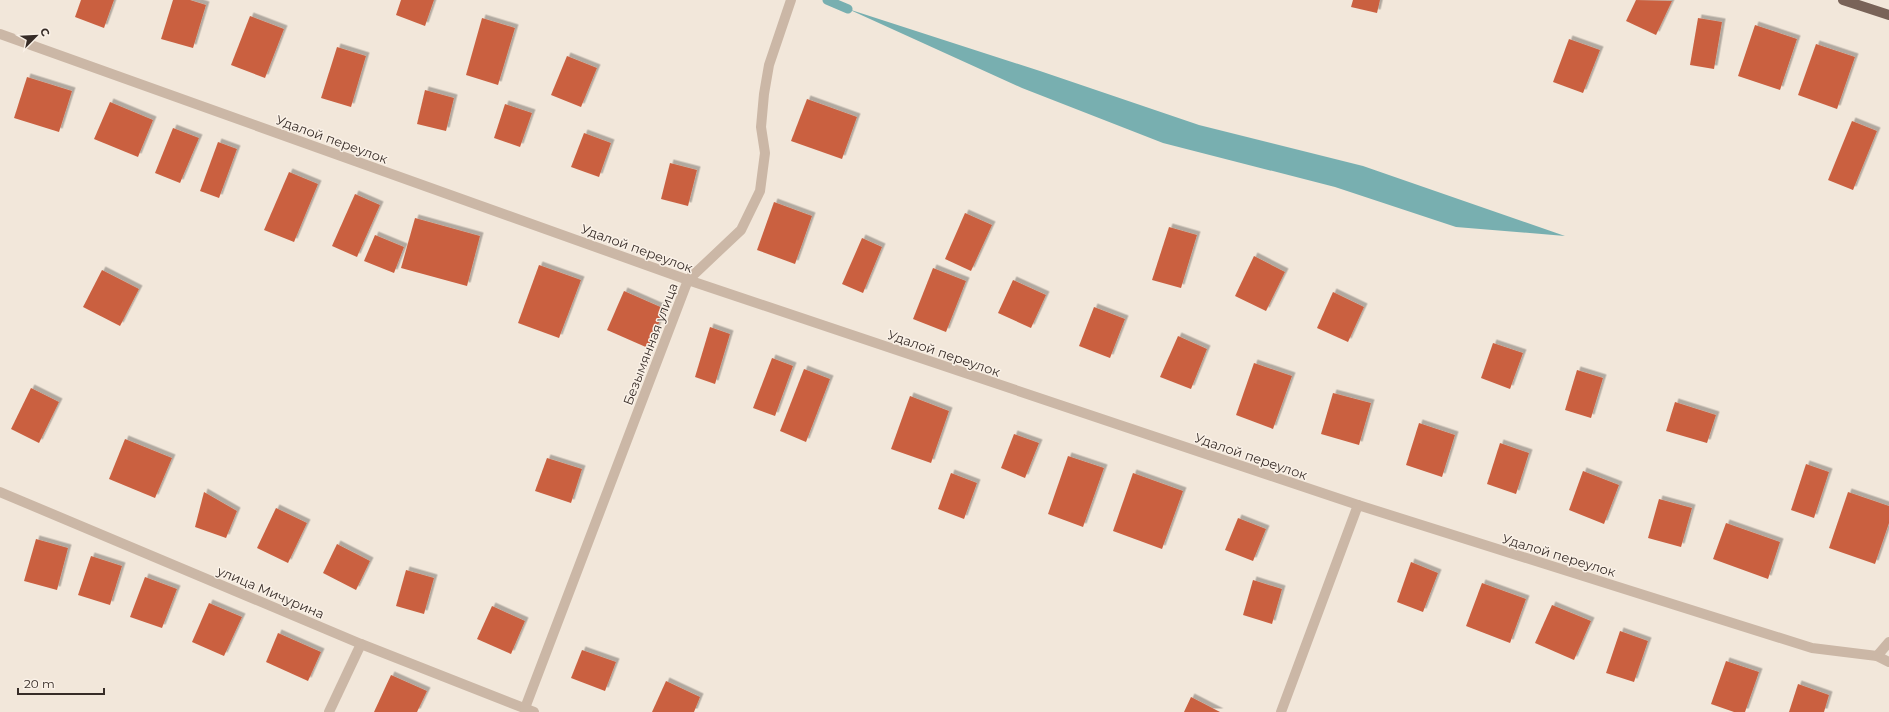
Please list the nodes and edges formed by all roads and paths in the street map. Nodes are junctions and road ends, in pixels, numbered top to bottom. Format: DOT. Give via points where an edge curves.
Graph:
graph roads {
  1 [pos="791,0"];
  2 [pos="1843,0"];
  3 [pos="1889,15"];
  4 [pos="0,34"];
  5 [pos="688,280"];
  6 [pos="0,492"];
  7 [pos="1358,505"];
  8 [pos="1889,642"];
  9 [pos="361,644"];
  10 [pos="1877,656"];
  11 [pos="1889,662"];
  12 [pos="530,710"];
  13 [pos="329,712"];
  14 [pos="1281,712"];
  1 -- 5 [label="street, Безымянная улица" via="768,65 761,127 765,153 760,190 741,230"];
  2 -- 3 [label="main road"];
  4 -- 5 [label="street, Удалой переулок"];
  5 -- 7 [label="street, Удалой переулок"];
  5 -- 12 [label="street, Безымянная улица"];
  6 -- 9 [label="street, улица Мичурина"];
  7 -- 10 [label="street, Удалой переулок" via="1812,648"];
  7 -- 14 [label="street"];
  8 -- 10 [label="street"];
  9 -- 12 [label="street, улица Мичурина"];
  9 -- 13 [label="street"];
  10 -- 11 [label="street, Удалой переулок"];
}
